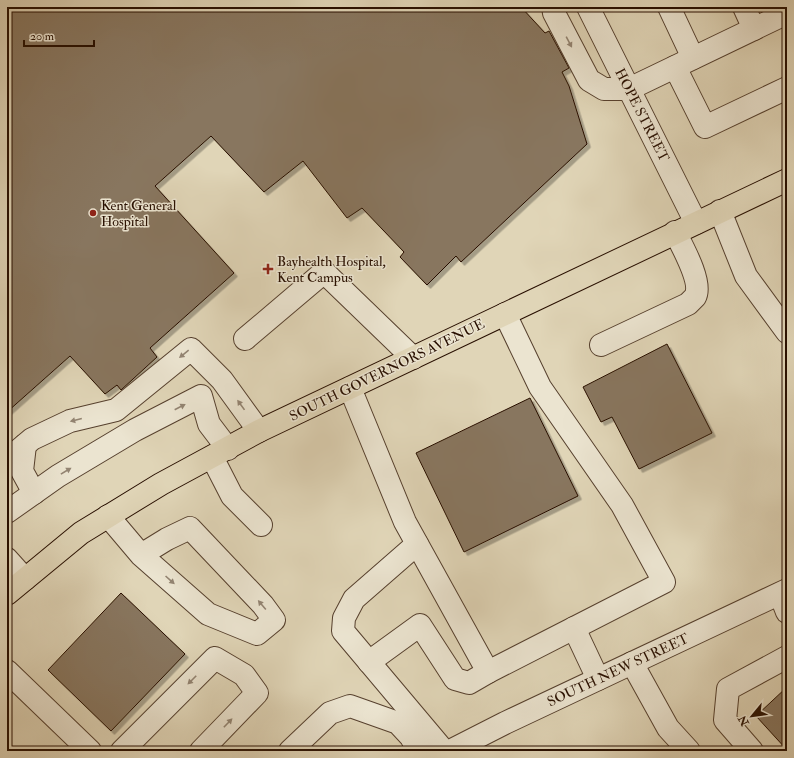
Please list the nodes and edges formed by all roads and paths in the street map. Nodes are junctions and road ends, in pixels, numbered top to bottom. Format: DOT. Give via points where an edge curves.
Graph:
graph roads {
  1 [pos="553,7"];
  2 [pos="588,7"];
  3 [pos="669,7"];
  4 [pos="744,7"];
  5 [pos="787,13"];
  6 [pos="754,29"];
  7 [pos="684,62"];
  8 [pos="787,88"];
  9 [pos="629,89"];
  10 [pos="787,180"];
  11 [pos="720,211"];
  12 [pos="696,223"];
  13 [pos="675,232"];
  14 [pos="505,314"];
  15 [pos="787,332"];
  16 [pos="245,339"];
  17 [pos="601,344"];
  18 [pos="413,358"];
  19 [pos="350,388"];
  20 [pos="259,432"];
  21 [pos="25,445"];
  22 [pos="220,453"];
  23 [pos="7,460"];
  24 [pos="34,493"];
  25 [pos="7,512"];
  26 [pos="108,516"];
  27 [pos="261,525"];
  28 [pos="417,544"];
  29 [pos="141,555"];
  30 [pos="7,559"];
  31 [pos="25,580"];
  32 [pos="7,594"];
  33 [pos="785,599"];
  34 [pos="574,628"];
  35 [pos="787,657"];
  36 [pos="369,662"];
  37 [pos="632,663"];
  38 [pos="7,671"];
  39 [pos="488,672"];
  40 [pos="598,679"];
  41 [pos="481,744"];
  42 [pos="90,751"];
  43 [pos="122,751"];
  44 [pos="201,751"];
  45 [pos="290,751"];
  46 [pos="418,751"];
  47 [pos="444,751"];
  48 [pos="450,751"];
  49 [pos="689,751"];
  50 [pos="752,751"];
  1 -- 9 [label="street, one-way" via="589,80 604,89"];
  2 -- 9 [label="street, HOPE STREET"];
  3 -- 7 [label="street"];
  4 -- 6 [label="street"];
  5 -- 6 [label="street"];
  6 -- 7 [label="street"];
  7 -- 8 [label="street" via="705,127"];
  7 -- 9 [label="street"];
  9 -- 12 [label="street, HOPE STREET"];
  10 -- 11 [label="main road, SOUTH GOVERNORS AVENUE"];
  11 -- 12 [label="main road, SOUTH GOVERNORS AVENUE"];
  11 -- 15 [label="street" via="746,276"];
  12 -- 13 [label="main road, SOUTH GOVERNORS AVENUE"];
  13 -- 14 [label="main road, SOUTH GOVERNORS AVENUE"];
  13 -- 17 [label="street" via="697,286 695,297 688,304"];
  14 -- 18 [label="main road, SOUTH GOVERNORS AVENUE"];
  14 -- 34 [label="street" via="540,387 622,505 664,582"];
  16 -- 18 [label="street" via="324,272"];
  18 -- 19 [label="main road, SOUTH GOVERNORS AVENUE"];
  19 -- 20 [label="main road, SOUTH GOVERNORS AVENUE"];
  19 -- 28 [label="street" via="405,522"];
  20 -- 21 [label="street, one-way" via="222,380 191,349 116,410 70,421"];
  20 -- 22 [label="main road, SOUTH GOVERNORS AVENUE"];
  21 -- 23 [label="street"];
  21 -- 24 [label="street" via="22,471"];
  24 -- 22 [label="street, one-way" via="135,430 201,396"];
  22 -- 26 [label="main road, SOUTH GOVERNORS AVENUE"];
  22 -- 27 [label="street" via="232,496"];
  24 -- 25 [label="street"];
  26 -- 29 [label="street"];
  26 -- 31 [label="main road, SOUTH GOVERNORS AVENUE" via="81,533"];
  28 -- 36 [label="street" via="354,599 344,618 343,631"];
  28 -- 39 [label="street"];
  29 -- 29 [label="street, one-way" via="208,614 257,634 274,620 190,528"];
  30 -- 31 [label="street"];
  31 -- 32 [label="main road, SOUTH GOVERNORS AVENUE"];
  33 -- 37 [label="street, SOUTH NEW STREET"];
  34 -- 39 [label="street"];
  34 -- 40 [label="street"];
  35 -- 50 [label="street" via="728,689 725,720"];
  36 -- 39 [label="street" via="420,625 454,679 469,683"];
  36 -- 47 [label="street"];
  37 -- 40 [label="street, SOUTH NEW STREET"];
  37 -- 49 [label="street" via="668,728"];
  38 -- 42 [label="street"];
  40 -- 41 [label="street, SOUTH NEW STREET" via="505,722"];
  41 -- 48 [label="street, SOUTH NEW STREET"];
  44 -- 43 [label="street, one-way" via="257,693 244,675 214,658"];
  45 -- 46 [label="street" via="330,713 350,706 398,723"];
}
